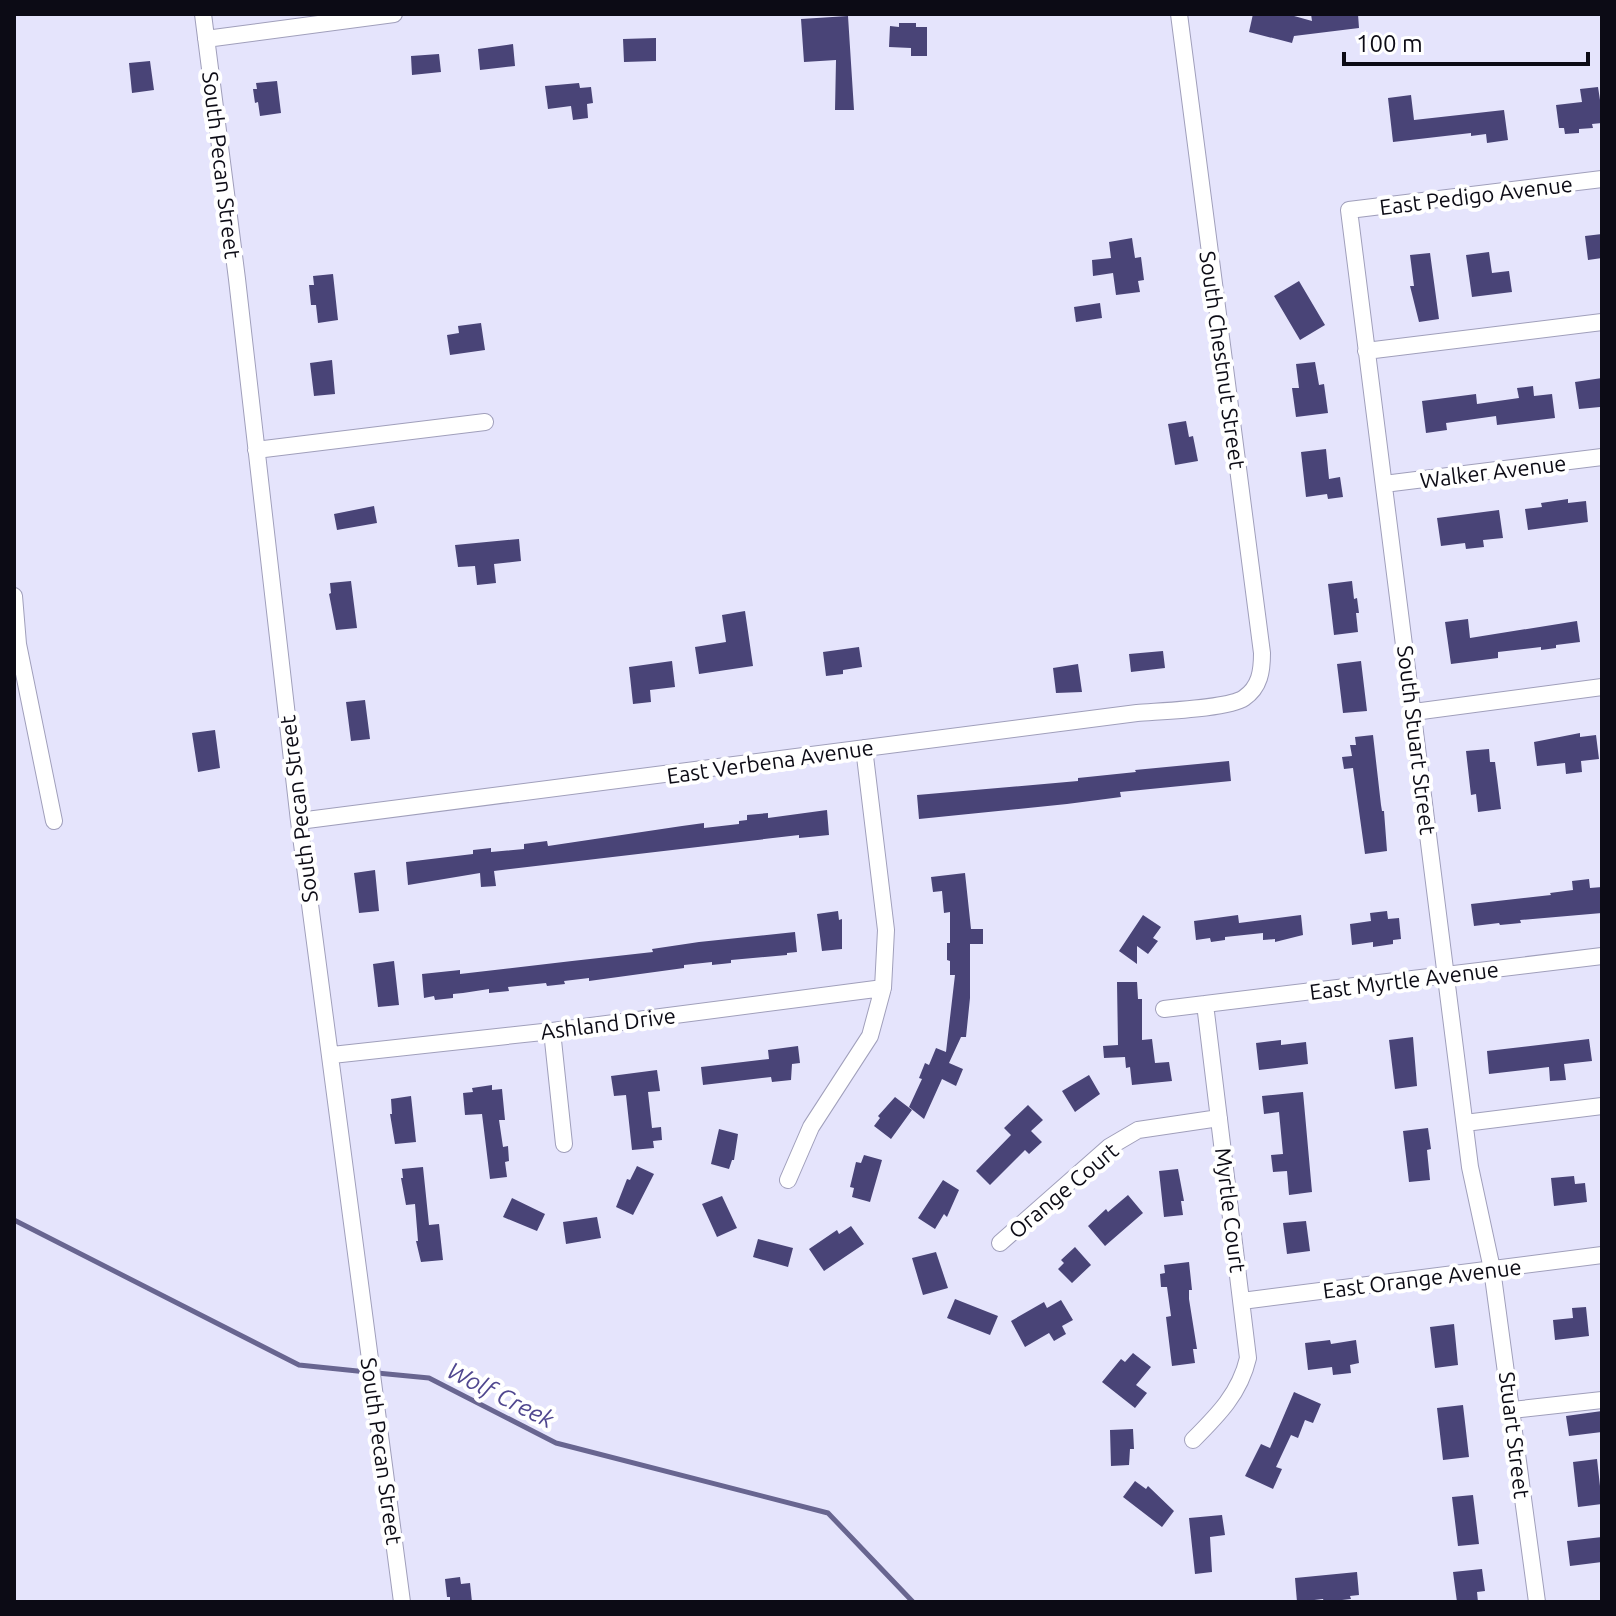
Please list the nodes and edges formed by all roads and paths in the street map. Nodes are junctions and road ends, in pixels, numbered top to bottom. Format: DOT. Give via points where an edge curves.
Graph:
graph roads {
  1 [pos="203,14"];
  2 [pos="394,14"];
  3 [pos="1179,14"];
  4 [pos="206,39"];
  5 [pos="1602,179"];
  6 [pos="1349,210"];
  7 [pos="1602,322"];
  8 [pos="1366,351"];
  9 [pos="485,422"];
  10 [pos="256,450"];
  11 [pos="1602,457"];
  12 [pos="1384,484"];
  13 [pos="14,596"];
  14 [pos="16,645"];
  15 [pos="1602,687"];
  16 [pos="1242,700"];
  17 [pos="1414,712"];
  18 [pos="864,748"];
  19 [pos="54,821"];
  20 [pos="299,821"];
  21 [pos="1602,956"];
  22 [pos="1445,976"];
  23 [pos="883,988"];
  24 [pos="1205,1004"];
  25 [pos="1164,1009"];
  26 [pos="552,1031"];
  27 [pos="332,1055"];
  28 [pos="1602,1106"];
  29 [pos="1219,1118"];
  30 [pos="1465,1123"];
  31 [pos="564,1144"];
  32 [pos="788,1180"];
  33 [pos="1000,1243"];
  34 [pos="1602,1255"];
  35 [pos="1492,1269"];
  36 [pos="1242,1301"];
  37 [pos="1602,1400"];
  38 [pos="1512,1410"];
  39 [pos="1193,1440"];
  40 [pos="402,1602"];
  41 [pos="1537,1602"];
  1 -- 4 [label="street, South Pecan Street"];
  2 -- 4 [label="street"];
  3 -- 16 [label="street, South Chestnut Street" via="1262,653 1256,687"];
  4 -- 10 [label="street, South Pecan Street"];
  5 -- 6 [label="street, East Pedigo Avenue"];
  6 -- 8 [label="street, South Stuart Street"];
  7 -- 8 [label="street"];
  8 -- 12 [label="street, South Stuart Street"];
  9 -- 10 [label="street"];
  10 -- 20 [label="street, South Pecan Street"];
  11 -- 12 [label="street, Walker Avenue"];
  12 -- 17 [label="street, South Stuart Street"];
  13 -- 14 [label="street"];
  14 -- 19 [label="street"];
  15 -- 17 [label="street"];
  16 -- 18 [label="street, East Verbena Avenue"];
  17 -- 22 [label="street, South Stuart Street"];
  18 -- 20 [label="street, East Verbena Avenue"];
  18 -- 23 [label="street" via="886,930"];
  20 -- 27 [label="street, South Pecan Street"];
  21 -- 22 [label="street, East Myrtle Avenue"];
  22 -- 24 [label="street, East Myrtle Avenue"];
  22 -- 30 [label="street, South Stuart Street"];
  23 -- 26 [label="street, Ashland Drive"];
  23 -- 32 [label="street" via="870,1036 811,1127"];
  24 -- 25 [label="street"];
  24 -- 29 [label="street, Myrtle Court"];
  26 -- 27 [label="street, Ashland Drive"];
  26 -- 31 [label="street"];
  27 -- 40 [label="street, South Pecan Street"];
  28 -- 30 [label="street"];
  29 -- 33 [label="street, Orange Court" via="1138,1130 1109,1147"];
  29 -- 36 [label="street, Myrtle Court"];
  30 -- 35 [label="street, South Stuart Street"];
  34 -- 35 [label="street, East Orange Avenue"];
  35 -- 36 [label="street, East Orange Avenue"];
  35 -- 38 [label="street, Stuart Street"];
  36 -- 39 [label="street, Myrtle Court" via="1248,1338 1244,1377"];
  37 -- 38 [label="street"];
  38 -- 41 [label="street, Stuart Street"];
}
